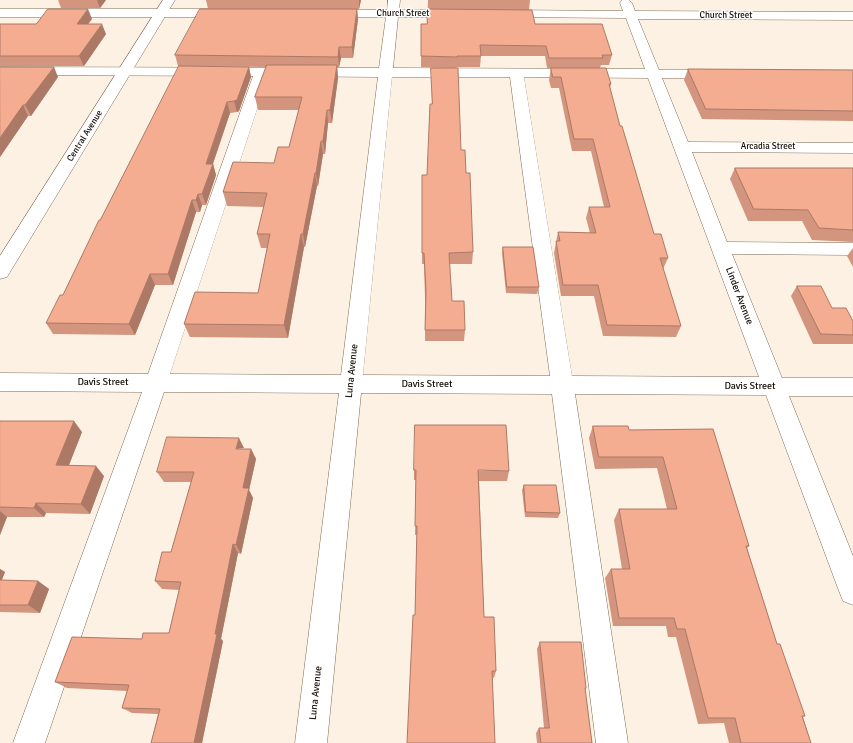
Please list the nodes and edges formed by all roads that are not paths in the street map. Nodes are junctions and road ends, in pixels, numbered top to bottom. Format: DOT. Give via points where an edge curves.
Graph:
graph roads {
  1 [pos="169,0"];
  2 [pos="625,0"];
  3 [pos="393,7"];
  4 [pos="0,13"];
  5 [pos="161,13"];
  6 [pos="237,13"];
  7 [pos="313,13"];
  8 [pos="472,14"];
  9 [pos="488,14"];
  10 [pos="631,15"];
  11 [pos="853,16"];
  12 [pos="0,71"];
  13 [pos="124,72"];
  14 [pos="262,72"];
  15 [pos="386,72"];
  16 [pos="516,73"];
  17 [pos="654,74"];
  18 [pos="726,74"];
  19 [pos="682,147"];
  20 [pos="853,148"];
  21 [pos="721,248"];
  22 [pos="853,249"];
  23 [pos="0,272"];
  24 [pos="0,382"];
  25 [pos="156,383"];
  26 [pos="351,384"];
  27 [pos="562,385"];
  28 [pos="773,386"];
  29 [pos="853,387"];
  30 [pos="853,592"];
  31 [pos="29,743"];
  32 [pos="311,743"];
  33 [pos="612,743"];
  1 -- 5 [label="street, Central Avenue"];
  2 -- 10 [label="street, Linder Avenue"];
  3 -- 7 [label="street, Church Street"];
  3 -- 8 [label="street, Church Street"];
  3 -- 15 [label="street, Luna Avenue"];
  4 -- 5 [label="street"];
  5 -- 6 [label="street"];
  5 -- 13 [label="street, Central Avenue"];
  9 -- 10 [label="street, Church Street"];
  10 -- 11 [label="street, Church Street"];
  10 -- 17 [label="street, Linder Avenue"];
  12 -- 13 [label="street"];
  13 -- 14 [label="street"];
  13 -- 23 [label="street, Central Avenue"];
  14 -- 15 [label="street"];
  14 -- 25 [label="street"];
  15 -- 16 [label="street"];
  15 -- 26 [label="street, Luna Avenue"];
  16 -- 17 [label="street"];
  16 -- 27 [label="street"];
  17 -- 18 [label="street"];
  17 -- 19 [label="street, Linder Avenue"];
  19 -- 20 [label="street, Arcadia Street"];
  19 -- 21 [label="street, Linder Avenue"];
  21 -- 22 [label="street"];
  21 -- 28 [label="street, Linder Avenue"];
  24 -- 25 [label="street, Davis Street"];
  25 -- 26 [label="street, Davis Street"];
  25 -- 31 [label="street"];
  26 -- 27 [label="street, Davis Street"];
  26 -- 32 [label="street, Luna Avenue"];
  27 -- 28 [label="street, Davis Street"];
  27 -- 33 [label="street"];
  28 -- 29 [label="street, Davis Street"];
  28 -- 30 [label="street, Linder Avenue"];
}
